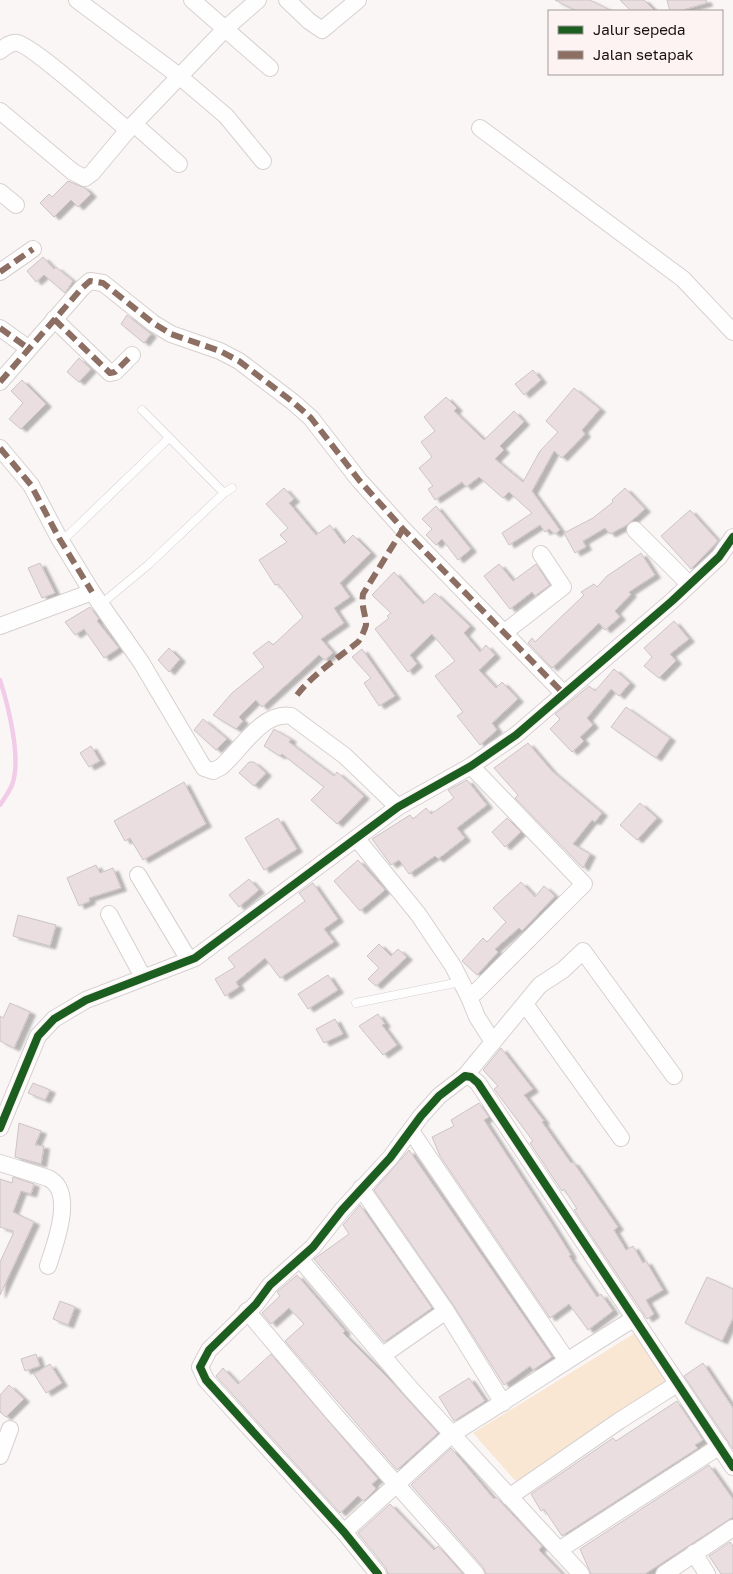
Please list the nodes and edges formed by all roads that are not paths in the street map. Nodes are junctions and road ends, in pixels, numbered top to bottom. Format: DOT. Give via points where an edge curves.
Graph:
graph roads {
  1 [pos="77,0"];
  2 [pos="192,0"];
  3 [pos="258,0"];
  4 [pos="287,0"];
  5 [pos="358,0"];
  6 [pos="226,28"];
  7 [pos="0,51"];
  8 [pos="270,68"];
  9 [pos="179,76"];
  10 [pos="0,111"];
  11 [pos="131,127"];
  12 [pos="480,128"];
  13 [pos="263,161"];
  14 [pos="179,164"];
  15 [pos="0,192"];
  16 [pos="16,205"];
  17 [pos="33,248"];
  18 [pos="0,272"];
  19 [pos="54,319"];
  20 [pos="0,328"];
  21 [pos="733,332"];
  22 [pos="28,348"];
  23 [pos="132,356"];
  24 [pos="0,382"];
  25 [pos="142,410"];
  26 [pos="169,438"];
  27 [pos="0,448"];
  28 [pos="232,488"];
  29 [pos="224,493"];
  30 [pos="635,530"];
  31 [pos="733,537"];
  32 [pos="61,542"];
  33 [pos="541,554"];
  34 [pos="689,584"];
  35 [pos="96,599"];
  36 [pos="1,626"];
  37 [pos="505,632"];
  38 [pos="563,693"];
  39 [pos="471,766"];
  40 [pos="398,807"];
  41 [pos="357,839"];
  42 [pos="138,875"];
  43 [pos="109,914"];
  44 [pos="189,960"];
  45 [pos="143,977"];
  46 [pos="460,982"];
  47 [pos="469,997"];
  48 [pos="356,1003"];
  49 [pos="525,1004"];
  50 [pos="493,1042"];
  51 [pos="465,1076"];
  52 [pos="674,1076"];
  53 [pos="0,1128"];
  54 [pos="411,1130"];
  55 [pos="621,1138"];
  56 [pos="0,1163"];
  57 [pos="361,1188"];
  58 [pos="300,1259"];
  59 [pos="48,1266"];
  60 [pos="247,1311"];
  61 [pos="446,1311"];
  62 [pos="635,1318"];
  63 [pos="383,1355"];
  64 [pos="566,1359"];
  65 [pos="678,1384"];
  66 [pos="503,1403"];
  67 [pos="10,1429"];
  68 [pos="452,1434"];
  69 [pos="720,1446"];
  70 [pos="0,1456"];
  71 [pos="733,1467"];
  72 [pos="397,1484"];
  73 [pos="509,1496"];
  74 [pos="733,1528"];
  75 [pos="344,1532"];
  76 [pos="559,1550"];
  77 [pos="694,1553"];
  78 [pos="378,1574"];
  79 [pos="476,1574"];
  80 [pos="581,1574"];
  81 [pos="664,1574"];
  82 [pos="707,1574"];
  1 -- 9 [label="street"];
  2 -- 6 [label="street"];
  3 -- 6 [label="street"];
  4 -- 5 [label="street" via="322,30"];
  6 -- 8 [label="street"];
  6 -- 9 [label="street"];
  7 -- 11 [label="street" via="10,44 22,44"];
  9 -- 11 [label="street"];
  9 -- 13 [label="street" via="226,116"];
  10 -- 11 [label="street" via="73,172 85,178 92,174"];
  11 -- 14 [label="street"];
  12 -- 21 [label="street" via="683,279"];
  15 -- 16 [label="street"];
  17 -- 18 [label="street"];
  19 -- 22 [label="street"];
  19 -- 23 [label="street" via="110,373"];
  19 -- 37 [label="street" via="82,288 96,280 172,334 239,361 310,418 396,522"];
  20 -- 22 [label="street"];
  22 -- 24 [label="street"];
  25 -- 26 [label="lane"];
  26 -- 29 [label="lane"];
  26 -- 32 [label="lane"];
  27 -- 32 [label="street" via="31,484"];
  28 -- 29 [label="lane"];
  29 -- 35 [label="lane" via="148,565"];
  30 -- 34 [label="street"];
  31 -- 34 [label="street" via="719,557"];
  32 -- 35 [label="street"];
  33 -- 37 [label="street" via="563,587"];
  34 -- 38 [label="street"];
  35 -- 36 [label="street"];
  35 -- 40 [label="street" via="141,662 204,768 213,771 266,723 282,715 291,716 339,751"];
  37 -- 38 [label="street"];
  38 -- 39 [label="street" via="516,735"];
  39 -- 40 [label="street"];
  39 -- 47 [label="street" via="584,884"];
  40 -- 41 [label="street"];
  41 -- 44 [label="street"];
  41 -- 46 [label="street" via="418,914"];
  42 -- 44 [label="street"];
  43 -- 45 [label="street"];
  44 -- 45 [label="street"];
  45 -- 53 [label="street" via="86,1000 45,1027 38,1036"];
  46 -- 47 [label="street"];
  46 -- 48 [label="lane"];
  47 -- 50 [label="street"];
  49 -- 50 [label="street"];
  49 -- 52 [label="street" via="540,986 583,951"];
  49 -- 55 [label="street"];
  50 -- 51 [label="street"];
  51 -- 54 [label="street" via="440,1096"];
  51 -- 62 [label="street" via="478,1084"];
  54 -- 57 [label="street"];
  54 -- 64 [label="street"];
  56 -- 59 [label="street" via="48,1178 60,1189 61,1219"];
  57 -- 58 [label="street"];
  57 -- 61 [label="street"];
  58 -- 60 [label="street"];
  58 -- 63 [label="street"];
  60 -- 72 [label="street"];
  60 -- 75 [label="street" via="203,1358 201,1371"];
  61 -- 63 [label="street"];
  61 -- 66 [label="street"];
  62 -- 64 [label="street"];
  62 -- 65 [label="street"];
  63 -- 68 [label="street"];
  64 -- 66 [label="street"];
  65 -- 69 [label="street"];
  65 -- 73 [label="street"];
  66 -- 68 [label="street"];
  67 -- 70 [label="street"];
  68 -- 72 [label="street"];
  68 -- 73 [label="street"];
  69 -- 71 [label="street"];
  69 -- 76 [label="street"];
  72 -- 75 [label="street"];
  72 -- 79 [label="street"];
  73 -- 76 [label="street"];
  74 -- 77 [label="street"];
  75 -- 78 [label="street"];
  76 -- 80 [label="street"];
  77 -- 81 [label="street"];
  77 -- 82 [label="street"];
}
